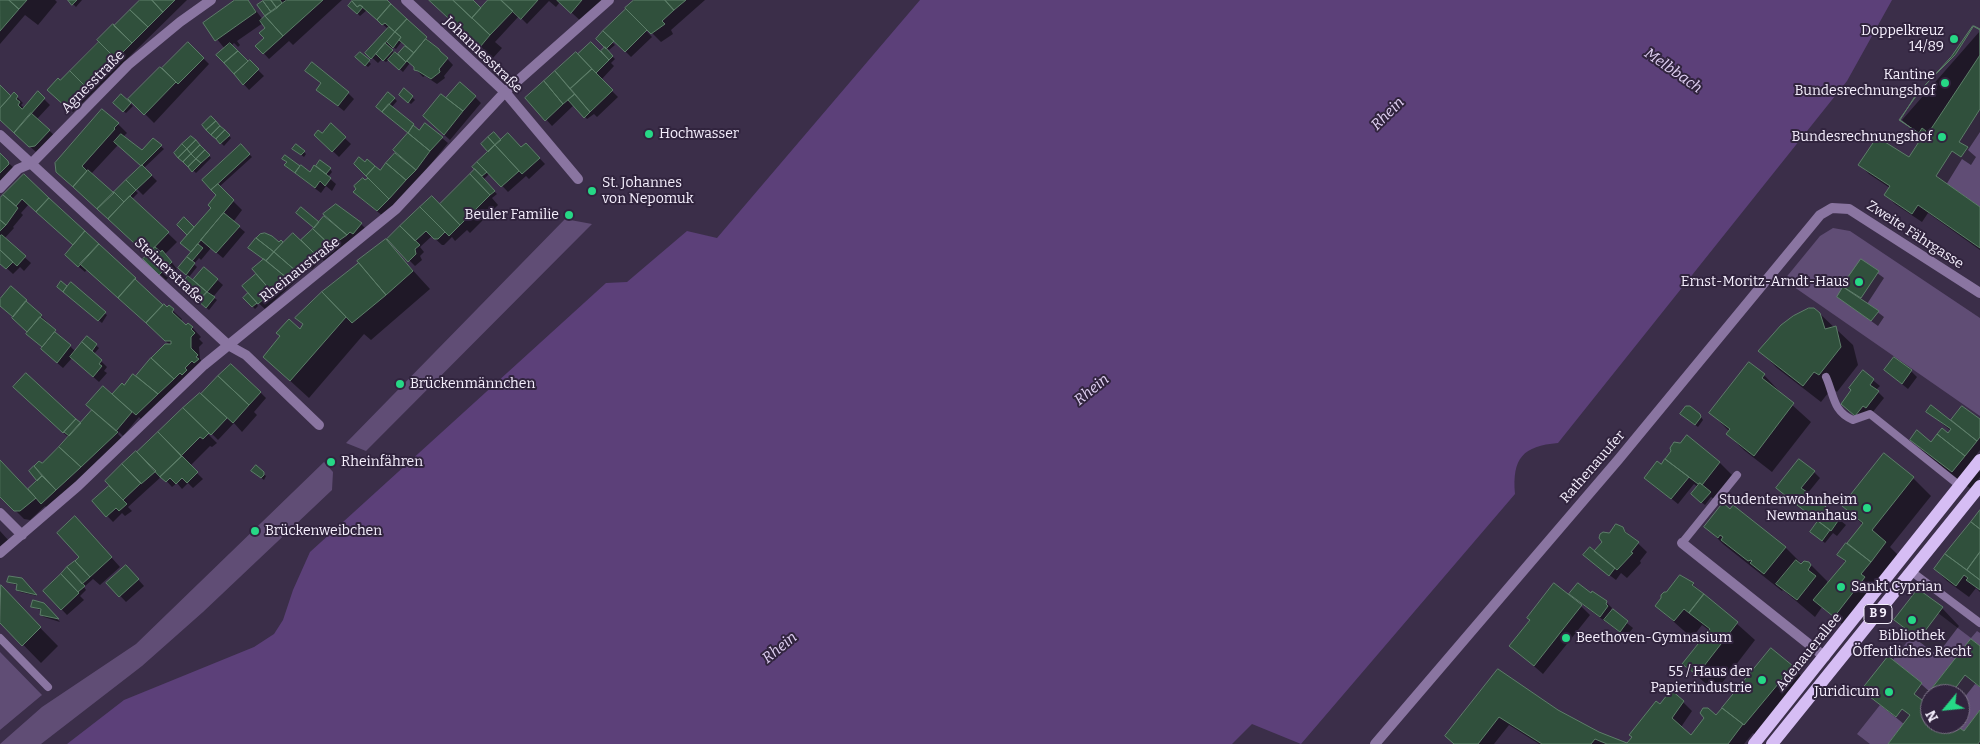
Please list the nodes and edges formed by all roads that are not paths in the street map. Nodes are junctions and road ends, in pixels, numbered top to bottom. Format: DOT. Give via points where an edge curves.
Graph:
graph roads {
  1 [pos="211,0"];
  2 [pos="406,0"];
  3 [pos="609,0"];
  4 [pos="505,92"];
  5 [pos="0,135"];
  6 [pos="32,163"];
  7 [pos="578,179"];
  8 [pos="0,188"];
  9 [pos="1832,208"];
  10 [pos="1980,293"];
  11 [pos="228,345"];
  12 [pos="1826,377"];
  13 [pos="319,425"];
  14 [pos="1980,460"];
  15 [pos="1737,475"];
  16 [pos="1960,486"];
  17 [pos="1980,486"];
  18 [pos="0,513"];
  19 [pos="22,535"];
  20 [pos="1682,544"];
  21 [pos="0,553"];
  22 [pos="1912,572"];
  23 [pos="1980,622"];
  24 [pos="0,638"];
  25 [pos="1825,657"];
  26 [pos="48,686"];
  27 [pos="1375,744"];
  28 [pos="1754,744"];
  29 [pos="1772,744"];
  1 -- 6 [label="street, Agnesstraße" via="128,65"];
  2 -- 4 [label="street, Johannesstraße"];
  3 -- 4 [label="street, Rheinaustraße"];
  4 -- 7 [label="street, Johannesstraße"];
  4 -- 11 [label="street, Rheinaustraße" via="396,209"];
  5 -- 6 [label="street, Steinerstraße"];
  6 -- 8 [label="street, Agnesstraße" via="18,169"];
  6 -- 11 [label="street, Steinerstraße"];
  9 -- 10 [label="street, Zweite Fährgasse" via="1849,209"];
  9 -- 27 [label="street, Rathenauufer" via="1820,215 1618,460"];
  11 -- 13 [label="street, Steinerstraße" via="246,355"];
  11 -- 19 [label="street, Rheinaustraße"];
  12 -- 16 [label="lane" via="1843,416 1853,420 1870,414"];
  14 -- 16 [label="main road, Adenauerallee / B 9"];
  15 -- 20 [label="lane"];
  16 -- 25 [label="main road, Adenauerallee / B 9"];
  17 -- 22 [label="main road, Adenauerallee / B 9"];
  18 -- 19 [label="street"];
  19 -- 21 [label="street, Rheinaustraße"];
  20 -- 25 [label="street"];
  22 -- 23 [label="lane"];
  22 -- 29 [label="main road, Adenauerallee / B 9"];
  24 -- 26 [label="lane"];
  25 -- 28 [label="main road, Adenauerallee / B 9"];
}
